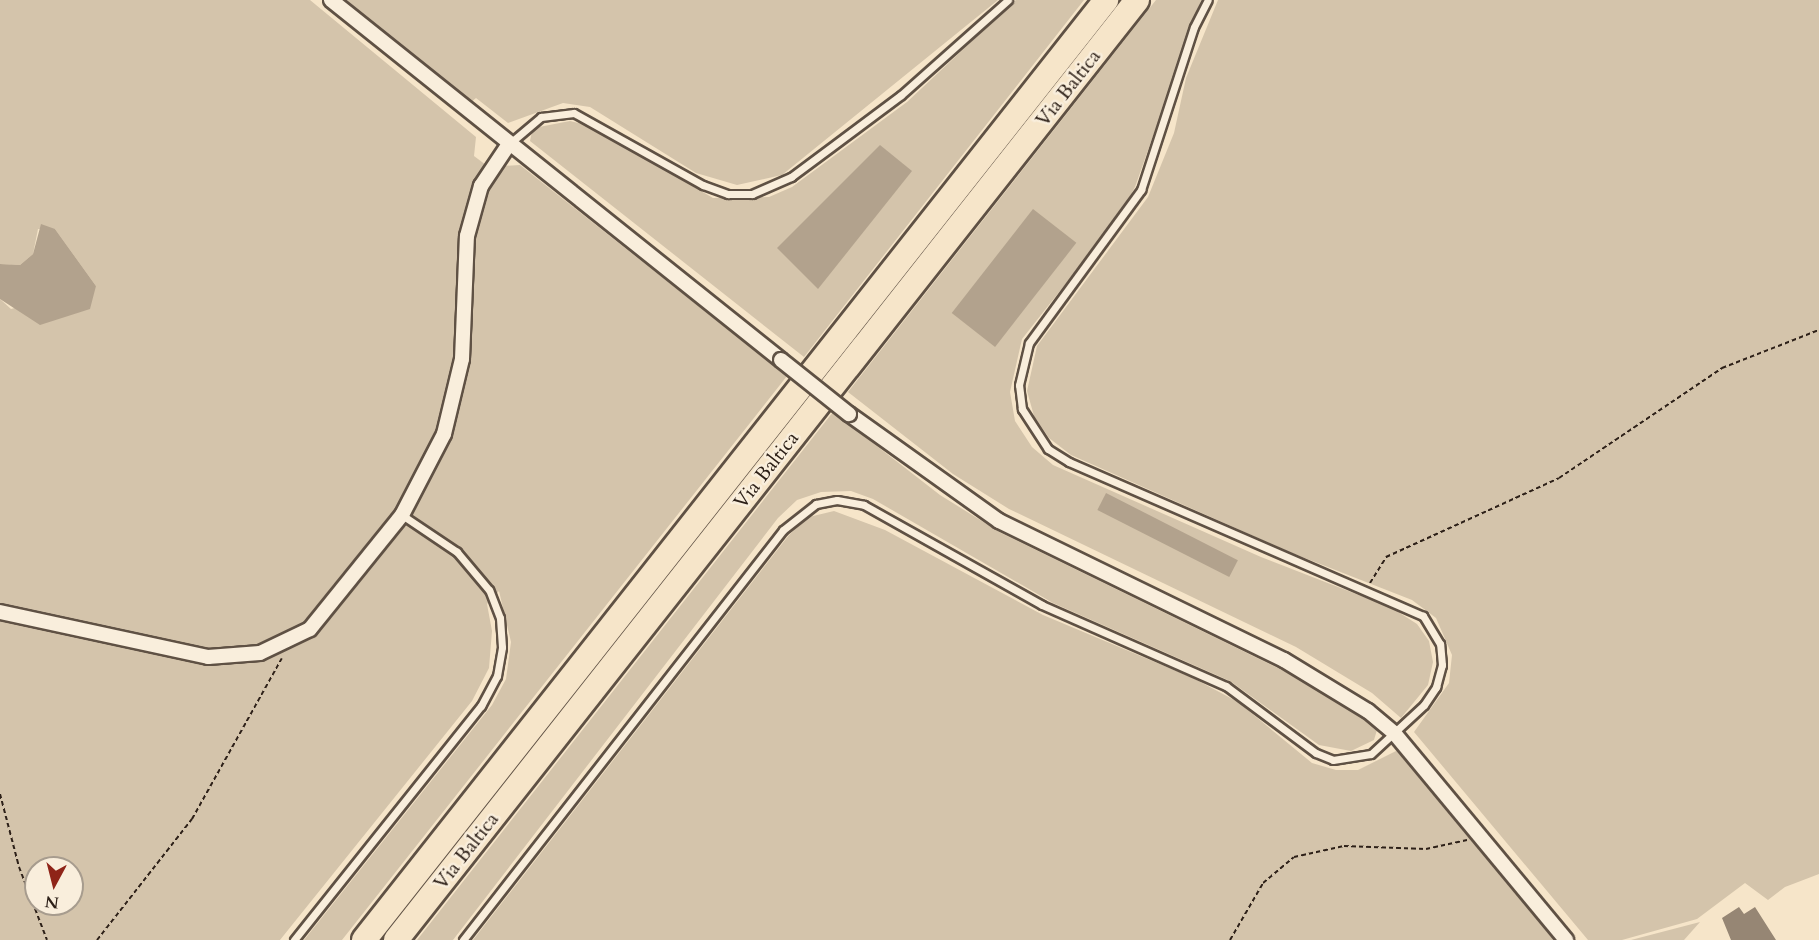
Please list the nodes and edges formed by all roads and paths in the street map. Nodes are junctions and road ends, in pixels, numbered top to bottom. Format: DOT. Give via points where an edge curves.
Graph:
graph roads {
  1 [pos="331,0"];
  2 [pos="1008,0"];
  3 [pos="1106,0"];
  4 [pos="1137,0"];
  5 [pos="1208,0"];
  6 [pos="509,144"];
  7 [pos="1819,330"];
  8 [pos="402,515"];
  9 [pos="1367,588"];
  10 [pos="0,612"];
  11 [pos="292,640"];
  12 [pos="1395,734"];
  13 [pos="0,794"];
  14 [pos="1480,834"];
  15 [pos="47,940"];
  16 [pos="97,940"];
  17 [pos="294,940"];
  18 [pos="364,940"];
  19 [pos="396,940"];
  20 [pos="463,940"];
  21 [pos="1230,940"];
  22 [pos="1566,940"];
  1 -- 6 [label="street"];
  2 -- 6 [label="lane" via="901,95 791,177 752,194 728,194 703,185 574,113 541,117"];
  3 -- 18 [label="highway, Via Baltica"];
  4 -- 19 [label="highway, Via Baltica"];
  5 -- 9 [label="lane" via="1194,27 1142,190 1029,343 1019,385 1022,409 1048,449 1069,462 1289,560"];
  6 -- 8 [label="street" via="481,186 467,236 462,359 444,434"];
  6 -- 12 [label="street, bridge" via="849,414 999,522 1334,687"];
  7 -- 9 [label="path" via="1722,368 1559,478 1386,557"];
  8 -- 11 [label="street" via="328,610"];
  8 -- 17 [label="lane" via="457,552 489,590 500,618 502,647 497,676 481,706"];
  9 -- 12 [label="lane" via="1423,616 1440,644 1442,665 1436,687"];
  10 -- 11 [label="street" via="208,657 260,653"];
  11 -- 16 [label="path" via="192,819"];
  12 -- 14 [label="street"];
  12 -- 20 [label="lane" via="1371,754 1354,760 1316,753 1226,686 1042,605 864,505 837,500 816,504 783,530"];
  13 -- 15 [label="path" via="19,867"];
  14 -- 21 [label="path" via="1426,849 1344,846 1294,857 1263,883"];
  14 -- 22 [label="street"];
}
